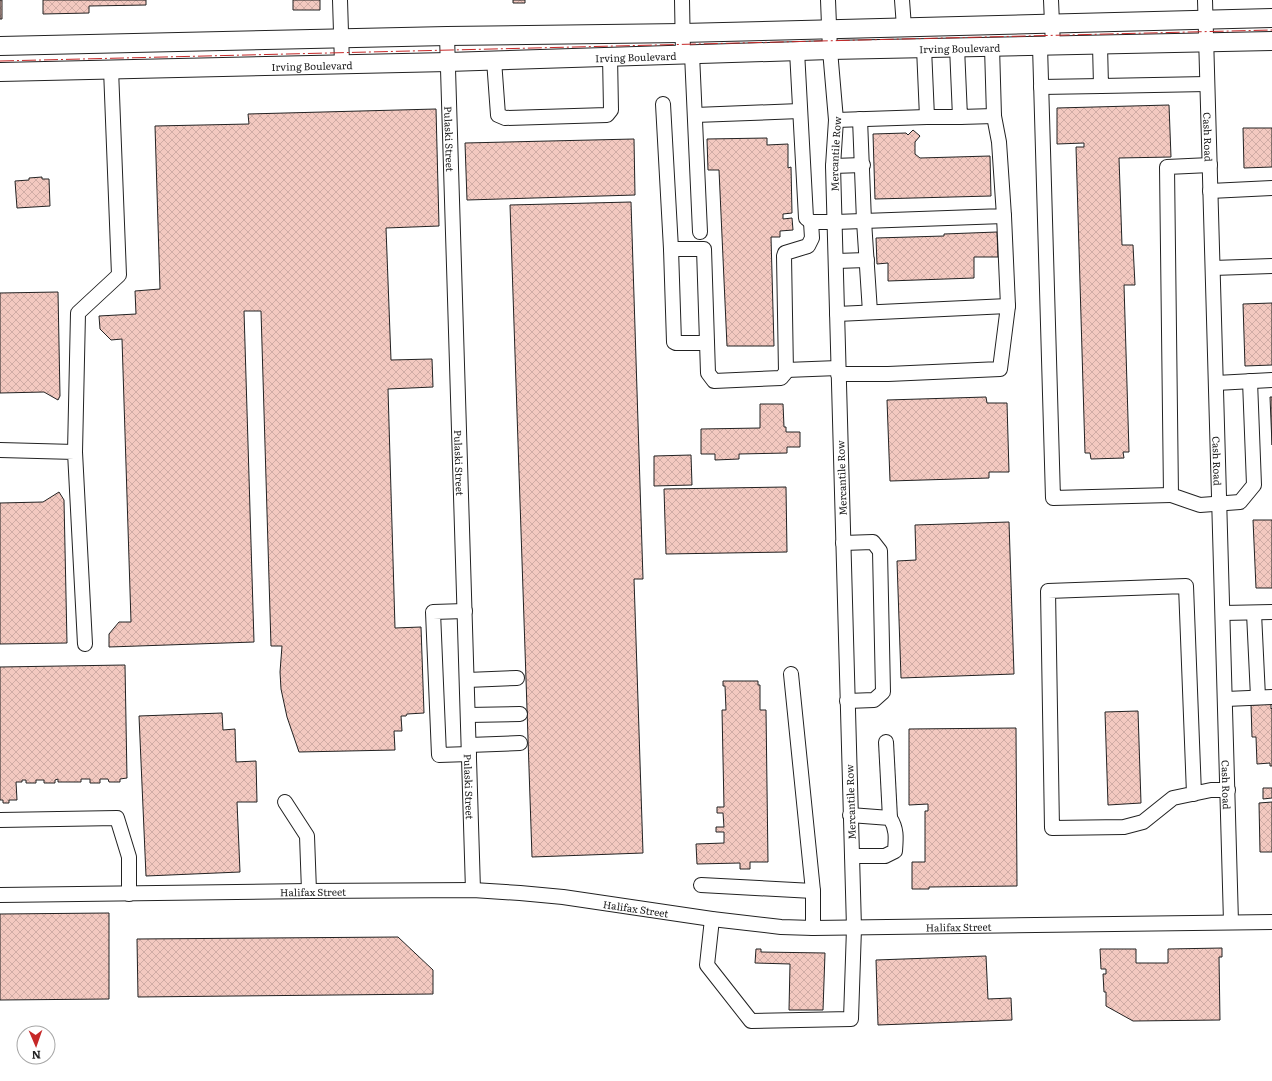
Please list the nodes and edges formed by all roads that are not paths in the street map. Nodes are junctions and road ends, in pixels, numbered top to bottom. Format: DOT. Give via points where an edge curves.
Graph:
graph roads {
  1 [pos="340,0"];
  2 [pos="682,0"];
  3 [pos="828,0"];
  4 [pos="902,0"];
  5 [pos="1051,0"];
  6 [pos="1205,0"];
  7 [pos="1272,18"];
  8 [pos="1205,20"];
  9 [pos="1052,23"];
  10 [pos="904,27"];
  11 [pos="830,29"];
  12 [pos="682,33"];
  13 [pos="447,36"];
  14 [pos="341,39"];
  15 [pos="1272,41"];
  16 [pos="1206,43"];
  17 [pos="64,45"];
  18 [pos="1100,45"];
  19 [pos="0,46"];
  20 [pos="1046,46"];
  21 [pos="957,47"];
  22 [pos="992,47"];
  23 [pos="924,48"];
  24 [pos="797,50"];
  25 [pos="830,50"];
  26 [pos="688,54"];
  27 [pos="610,56"];
  28 [pos="494,60"];
  29 [pos="448,62"];
  30 [pos="342,64"];
  31 [pos="111,69"];
  32 [pos="66,70"];
  33 [pos="0,72"];
  34 [pos="1206,84"];
  35 [pos="1101,86"];
  36 [pos="1041,88"];
  37 [pos="663,104"];
  38 [pos="800,110"];
  39 [pos="695,115"];
  40 [pos="994,116"];
  41 [pos="927,117"];
  42 [pos="960,117"];
  43 [pos="860,119"];
  44 [pos="836,120"];
  45 [pos="863,165"];
  46 [pos="1210,165"];
  47 [pos="833,166"];
  48 [pos="1272,188"];
  49 [pos="1210,191"];
  50 [pos="1004,216"];
  51 [pos="864,221"];
  52 [pos="811,222"];
  53 [pos="835,222"];
  54 [pos="700,232"];
  55 [pos="671,249"];
  56 [pos="867,260"];
  57 [pos="836,261"];
  58 [pos="1272,266"];
  59 [pos="1213,268"];
  60 [pos="1008,306"];
  61 [pos="870,312"];
  62 [pos="837,314"];
  63 [pos="707,343"];
  64 [pos="786,370"];
  65 [pos="838,371"];
  66 [pos="1272,380"];
  67 [pos="1250,381"];
  68 [pos="1216,383"];
  69 [pos="0,450"];
  70 [pos="75,452"];
  71 [pos="1171,495"];
  72 [pos="1220,504"];
  73 [pos="843,543"];
  74 [pos="465,611"];
  75 [pos="1272,612"];
  76 [pos="1223,613"];
  77 [pos="1254,613"];
  78 [pos="86,644"];
  79 [pos="791,674"];
  80 [pos="517,678"];
  81 [pos="467,680"];
  82 [pos="1265,697"];
  83 [pos="1226,699"];
  84 [pos="847,701"];
  85 [pos="468,714"];
  86 [pos="520,714"];
  87 [pos="886,742"];
  88 [pos="520,743"];
  89 [pos="469,750"];
  90 [pos="1228,790"];
  91 [pos="1194,794"];
  92 [pos="285,802"];
  93 [pos="850,815"];
  94 [pos="890,818"];
  95 [pos="0,820"];
  96 [pos="852,856"];
  97 [pos="701,885"];
  98 [pos="473,890"];
  99 [pos="309,891"];
  100 [pos="813,891"];
  101 [pos="129,894"];
  102 [pos="0,895"];
  103 [pos="712,920"];
  104 [pos="1231,922"];
  105 [pos="1272,922"];
  106 [pos="813,928"];
  107 [pos="854,928"];
  1 -- 14 [label="street"];
  2 -- 12 [label="street"];
  3 -- 11 [label="street, Mercantile Row"];
  4 -- 10 [label="street"];
  5 -- 9 [label="street"];
  6 -- 8 [label="street, Cash Road"];
  7 -- 8 [label="main road, Irving Boulevard"];
  8 -- 9 [label="main road, Irving Boulevard"];
  8 -- 16 [label="street, Cash Road"];
  9 -- 10 [label="main road, Irving Boulevard"];
  9 -- 20 [label="street"];
  10 -- 11 [label="main road, Irving Boulevard"];
  11 -- 12 [label="main road, Irving Boulevard"];
  11 -- 25 [label="street, Mercantile Row"];
  12 -- 13 [label="main road, Irving Boulevard"];
  12 -- 26 [label="street"];
  13 -- 14 [label="main road, Irving Boulevard"];
  13 -- 29 [label="street, Pulaski Street"];
  14 -- 17 [label="main road, Irving Boulevard"];
  14 -- 30 [label="street"];
  15 -- 16 [label="main road, Irving Boulevard"];
  16 -- 18 [label="main road, Irving Boulevard"];
  16 -- 34 [label="street, Cash Road"];
  17 -- 19 [label="main road, Irving Boulevard"];
  17 -- 32 [label="main road"];
  18 -- 20 [label="main road, Irving Boulevard"];
  18 -- 35 [label="street"];
  20 -- 22 [label="main road, Irving Boulevard"];
  20 -- 36 [label="street"];
  21 -- 22 [label="main road, Irving Boulevard"];
  21 -- 23 [label="main road, Irving Boulevard"];
  21 -- 42 [label="street"];
  22 -- 40 [label="street"];
  23 -- 25 [label="main road, Irving Boulevard"];
  23 -- 41 [label="street"];
  24 -- 25 [label="main road, Irving Boulevard"];
  24 -- 26 [label="main road, Irving Boulevard"];
  24 -- 38 [label="street"];
  25 -- 44 [label="street, Mercantile Row"];
  26 -- 27 [label="main road, Irving Boulevard"];
  26 -- 39 [label="street"];
  27 -- 28 [label="main road, Irving Boulevard"];
  27 -- 28 [label="street" via="610,110 607,115 505,118 498,115"];
  28 -- 29 [label="main road, Irving Boulevard"];
  29 -- 30 [label="main road, Irving Boulevard"];
  29 -- 74 [label="street, Pulaski Street"];
  30 -- 31 [label="main road, Irving Boulevard"];
  31 -- 32 [label="main road, Irving Boulevard"];
  31 -- 70 [label="street" via="119,275 78,313"];
  32 -- 33 [label="main road, Irving Boulevard"];
  34 -- 35 [label="street"];
  34 -- 46 [label="street, Cash Road"];
  35 -- 36 [label="street"];
  36 -- 71 [label="street" via="1053,498"];
  37 -- 55 [label="street"];
  38 -- 39 [label="street"];
  38 -- 52 [label="street" via="806,218"];
  39 -- 54 [label="street"];
  40 -- 42 [label="street"];
  40 -- 50 [label="street" via="999,142"];
  41 -- 42 [label="street"];
  41 -- 43 [label="street"];
  43 -- 44 [label="street"];
  43 -- 45 [label="street"];
  44 -- 47 [label="street, Mercantile Row"];
  45 -- 47 [label="street"];
  45 -- 51 [label="street"];
  46 -- 49 [label="street, Cash Road"];
  46 -- 71 [label="street" via="1167,167"];
  47 -- 53 [label="street, Mercantile Row"];
  48 -- 49 [label="street"];
  49 -- 59 [label="street, Cash Road"];
  50 -- 51 [label="street"];
  50 -- 60 [label="street"];
  51 -- 53 [label="street"];
  51 -- 56 [label="street"];
  52 -- 53 [label="street"];
  52 -- 64 [label="street" via="812,238 808,246 785,253 784,256"];
  53 -- 57 [label="street, Mercantile Row"];
  55 -- 63 [label="street" via="674,342"];
  55 -- 63 [label="street" via="704,248"];
  56 -- 57 [label="street"];
  56 -- 61 [label="street"];
  57 -- 62 [label="street, Mercantile Row"];
  58 -- 59 [label="street"];
  59 -- 68 [label="street, Cash Road"];
  60 -- 61 [label="street"];
  60 -- 65 [label="street" via="1000,369 888,374"];
  61 -- 62 [label="street"];
  62 -- 65 [label="street, Mercantile Row"];
  63 -- 64 [label="street" via="708,373 714,381 781,378"];
  64 -- 65 [label="street"];
  65 -- 73 [label="street, Mercantile Row"];
  66 -- 67 [label="street"];
  67 -- 68 [label="street"];
  67 -- 72 [label="street" via="1254,485 1240,502"];
  68 -- 72 [label="street, Cash Road"];
  69 -- 70 [label="street"];
  70 -- 78 [label="street"];
  71 -- 72 [label="street" via="1200,505"];
  72 -- 76 [label="street, Cash Road"];
  73 -- 84 [label="street, Mercantile Row"];
  73 -- 84 [label="street" via="873,542 880,551 883,692 874,700"];
  74 -- 81 [label="street, Pulaski Street"];
  74 -- 89 [label="street" via="433,612 439,755"];
  75 -- 77 [label="street"];
  76 -- 77 [label="street"];
  76 -- 83 [label="street, Cash Road"];
  77 -- 82 [label="street"];
  79 -- 100 [label="street"];
  80 -- 81 [label="street"];
  81 -- 85 [label="street, Pulaski Street"];
  82 -- 83 [label="street"];
  83 -- 90 [label="street, Cash Road"];
  84 -- 93 [label="street, Mercantile Row"];
  85 -- 86 [label="street"];
  85 -- 89 [label="street, Pulaski Street"];
  87 -- 94 [label="street"];
  88 -- 89 [label="street"];
  89 -- 98 [label="street, Pulaski Street"];
  90 -- 91 [label="street"];
  90 -- 104 [label="street, Cash Road"];
  91 -- 91 [label="street" via="1173,798 1143,822 1124,827 1052,828 1048,590 1186,586"];
  92 -- 99 [label="street" via="307,836"];
  93 -- 94 [label="street"];
  93 -- 96 [label="street, Mercantile Row"];
  94 -- 96 [label="street" via="895,826 895,851 885,856"];
  95 -- 101 [label="street" via="117,818 129,857"];
  96 -- 107 [label="street, Mercantile Row"];
  97 -- 100 [label="street"];
  98 -- 99 [label="street, Halifax Street"];
  98 -- 103 [label="street, Halifax Street" via="563,897"];
  99 -- 101 [label="street, Halifax Street"];
  100 -- 106 [label="street"];
  101 -- 102 [label="street, Halifax Street"];
  103 -- 106 [label="street, Halifax Street"];
  103 -- 107 [label="street, Mercantile Row" via="707,964 751,1021 851,1019"];
  104 -- 105 [label="street, Halifax Street"];
  104 -- 107 [label="street, Halifax Street"];
  106 -- 107 [label="street, Halifax Street"];
}
